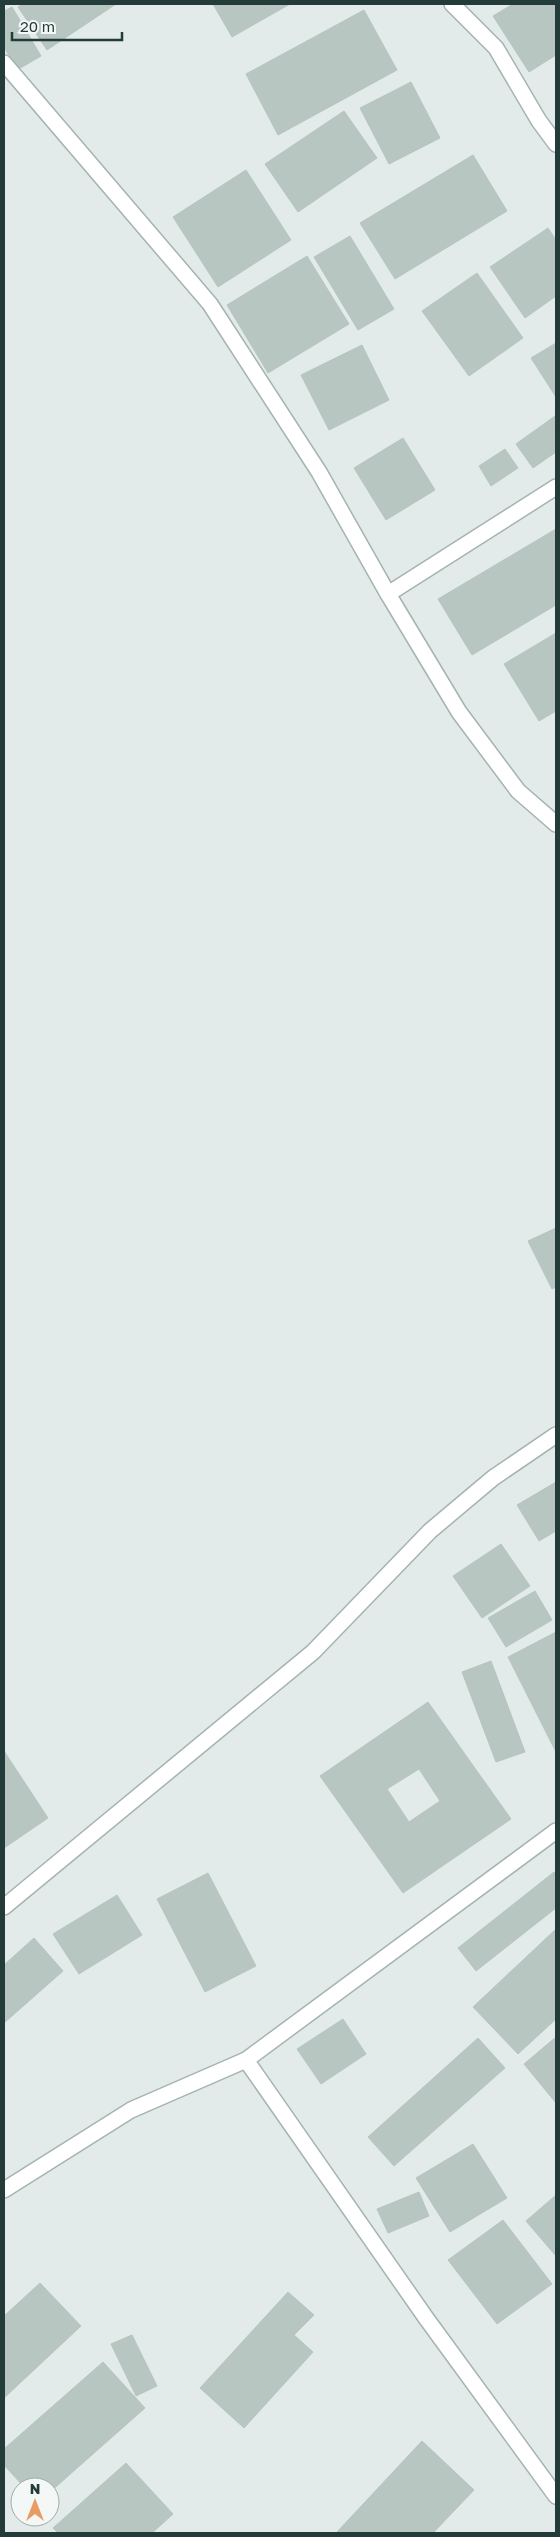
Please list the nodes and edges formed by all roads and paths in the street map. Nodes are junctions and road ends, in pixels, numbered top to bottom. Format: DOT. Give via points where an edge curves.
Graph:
graph roads {
  1 [pos="452,4"];
  2 [pos="4,63"];
  3 [pos="556,144"];
  4 [pos="556,487"];
  5 [pos="388,594"];
  6 [pos="556,824"];
  7 [pos="556,1435"];
  8 [pos="556,1831"];
  9 [pos="4,1907"];
  10 [pos="246,2060"];
  11 [pos="4,2190"];
  12 [pos="556,2496"];
  1 -- 3 [label="street" via="496,48"];
  2 -- 5 [label="street" via="210,304 319,472"];
  4 -- 5 [label="street"];
  5 -- 6 [label="street" via="459,712 518,791"];
  7 -- 9 [label="street" via="493,1478 430,1530 313,1652"];
  8 -- 10 [label="street"];
  10 -- 11 [label="street" via="131,2110"];
  10 -- 12 [label="street" via="426,2318"];
}
